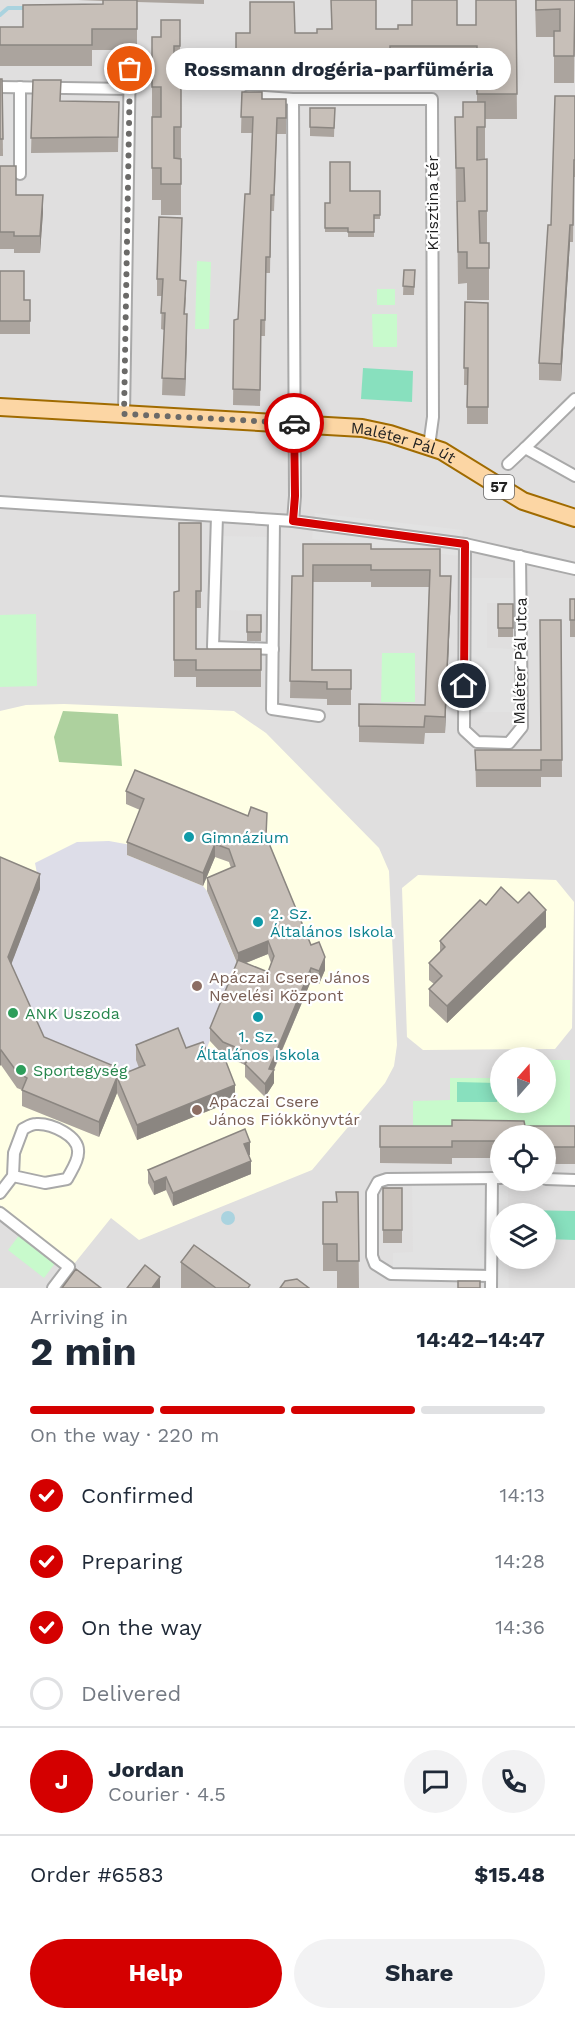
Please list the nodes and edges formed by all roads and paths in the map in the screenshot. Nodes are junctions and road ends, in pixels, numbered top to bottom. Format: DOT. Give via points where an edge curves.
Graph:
graph roads {
  1 [pos="129,56"];
  2 [pos="0,87"];
  3 [pos="20,87"];
  4 [pos="130,89"];
  5 [pos="248,96"];
  6 [pos="293,99"];
  7 [pos="20,174"];
  8 [pos="575,399"];
  9 [pos="0,408"];
  10 [pos="124,414"];
  11 [pos="294,423"];
  12 [pos="429,446"];
  13 [pos="525,448"];
  14 [pos="508,464"];
  15 [pos="575,476"];
  16 [pos="0,502"];
  17 [pos="217,516"];
  18 [pos="575,518"];
  19 [pos="274,520"];
  20 [pos="293,521"];
  21 [pos="465,544"];
  22 [pos="520,556"];
  23 [pos="575,569"];
  24 [pos="273,649"];
  25 [pos="319,716"];
  26 [pos="14,1176"];
  27 [pos="490,1178"];
  28 [pos="556,1179"];
  29 [pos="575,1180"];
  30 [pos="496,1191"];
  31 [pos="0,1193"];
  32 [pos="0,1213"];
  33 [pos="491,1276"];
  34 [pos="53,1288"];
  35 [pos="491,1288"];
  1 -- 4 [label="street"];
  2 -- 3 [label="street"];
  3 -- 4 [label="street"];
  3 -- 7 [label="street"];
  4 -- 10 [label="street"];
  5 -- 6 [label="street, Krisztina tér"];
  6 -- 11 [label="street"];
  6 -- 12 [label="street, Krisztina tér" via="432,99 433,417"];
  8 -- 13 [label="street"];
  9 -- 10 [label="main road, Maléter Pál út / 57"];
  10 -- 11 [label="main road, Maléter Pál út / 57"];
  11 -- 12 [label="main road, Maléter Pál út / 57" via="362,428"];
  11 -- 20 [label="street"];
  12 -- 18 [label="main road, Maléter Pál út / 57" via="523,501"];
  13 -- 14 [label="street"];
  13 -- 15 [label="street"];
  16 -- 17 [label="street"];
  17 -- 19 [label="street"];
  17 -- 24 [label="street" via="213,647"];
  19 -- 20 [label="street"];
  19 -- 24 [label="street"];
  20 -- 21 [label="street"];
  21 -- 22 [label="street"];
  21 -- 22 [label="street, Maléter Pál utca" via="464,730 477,742 509,743 522,727"];
  22 -- 23 [label="street"];
  24 -- 25 [label="street" via="272,709"];
  26 -- 26 [label="street" via="45,1183 67,1179 78,1153 77,1144 72,1137 44,1125 23,1129 16,1143"];
  26 -- 31 [label="street"];
  27 -- 33 [label="street" via="378,1182 372,1193 372,1256 380,1269 391,1274"];
  28 -- 29 [label="street"];
  30 -- 33 [label="street"];
  32 -- 34 [label="street" via="69,1267"];
  33 -- 35 [label="street"];
}
